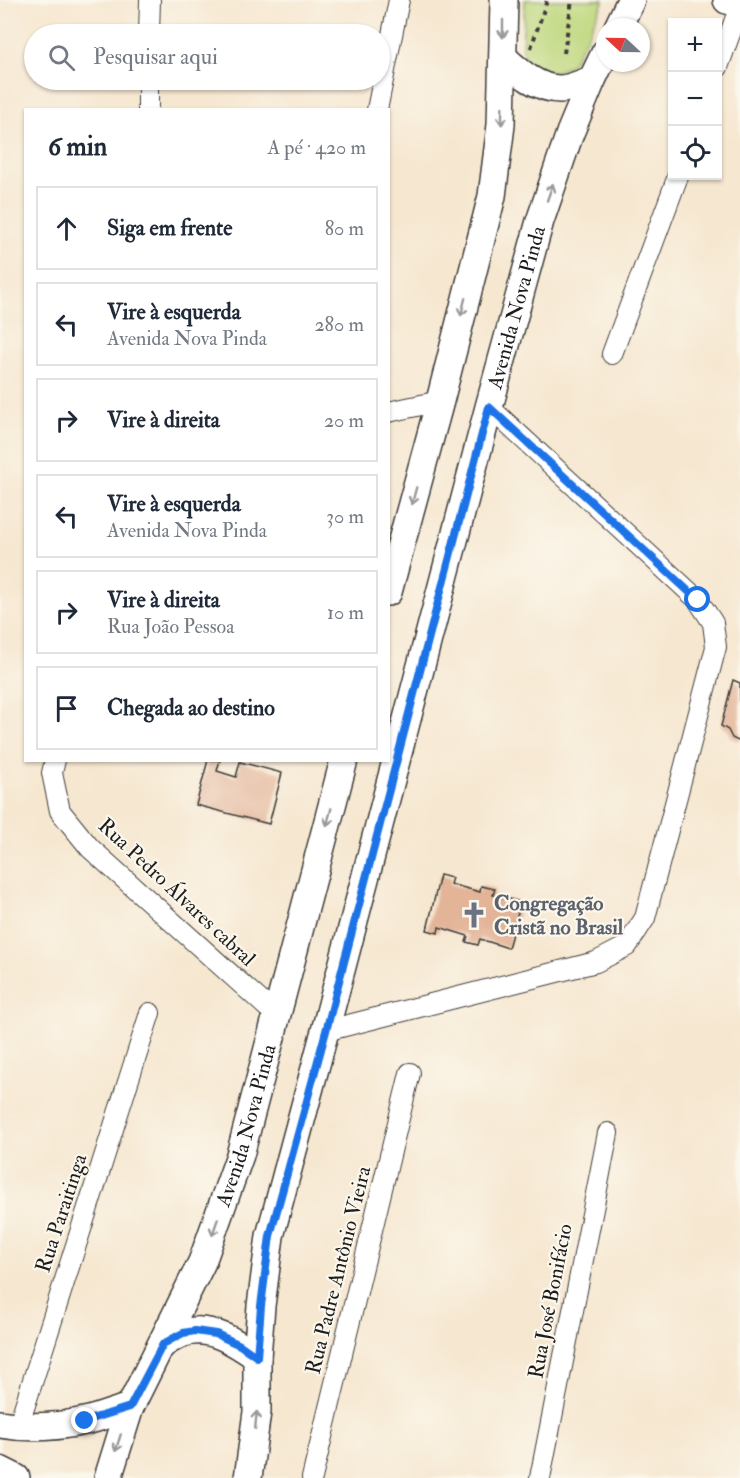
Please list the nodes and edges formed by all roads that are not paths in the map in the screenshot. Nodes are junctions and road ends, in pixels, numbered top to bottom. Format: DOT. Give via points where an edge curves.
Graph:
graph roads {
  1 [pos="150,0"];
  2 [pos="399,0"];
  3 [pos="504,0"];
  4 [pos="631,0"];
  5 [pos="727,0"];
  6 [pos="740,4"];
  7 [pos="622,18"];
  8 [pos="149,24"];
  9 [pos="390,45"];
  10 [pos="722,53"];
  11 [pos="513,66"];
  12 [pos="596,72"];
  13 [pos="592,80"];
  14 [pos="148,90"];
  15 [pos="381,90"];
  16 [pos="148,108"];
  17 [pos="377,108"];
  18 [pos="677,180"];
  19 [pos="612,354"];
  20 [pos="440,401"];
  21 [pos="489,407"];
  22 [pos="390,412"];
  23 [pos="390,585"];
  24 [pos="55,762"];
  25 [pos="343,762"];
  26 [pos="150,1013"];
  27 [pos="276,1016"];
  28 [pos="326,1031"];
  29 [pos="410,1073"];
  30 [pos="608,1133"];
  31 [pos="163,1344"];
  32 [pos="257,1357"];
  33 [pos="130,1407"];
  34 [pos="9,1426"];
  35 [pos="253,1476"];
  36 [pos="108,1478"];
  37 [pos="312,1478"];
  38 [pos="540,1478"];
  1 -- 8 [label="street"];
  2 -- 9 [label="street"];
  3 -- 11 [label="street, one-way"];
  4 -- 7 [label="street"];
  5 -- 6 [label="street"];
  6 -- 10 [label="street"];
  11 -- 13 [label="street" via="546,87 561,89"];
  11 -- 20 [label="street, one-way" via="492,196"];
  12 -- 13 [label="street, Avenida Nova Pinda"];
  21 -- 13 [label="street, Avenida Nova Pinda, one-way" via="540,220"];
  14 -- 16 [label="street"];
  15 -- 17 [label="street"];
  18 -- 19 [label="street"];
  20 -- 22 [label="street"];
  20 -- 23 [label="street, one-way"];
  21 -- 28 [label="street, Avenida Nova Pinda"];
  21 -- 28 [label="street" via="698,600 713,623 716,647 654,885 645,918 627,946 596,962"];
  24 -- 27 [label="street, Rua Pedro Álvares cabral" via="52,773 60,811 90,848"];
  25 -- 27 [label="street, Avenida Nova Pinda, one-way"];
  26 -- 34 [label="street, Rua Paraitinga"];
  27 -- 31 [label="street, Avenida Nova Pinda, one-way" via="240,1155 202,1262"];
  28 -- 32 [label="street, Avenida Nova Pinda" via="270,1236"];
  29 -- 37 [label="street, Rua Padre Antônio Vieira"];
  30 -- 38 [label="street, Rua José Bonifácio"];
  31 -- 32 [label="street" via="195,1331 216,1334"];
  31 -- 33 [label="street, Avenida Nova Pinda"];
  35 -- 32 [label="street, Avenida Nova Pinda, one-way"];
  33 -- 34 [label="street" via="85,1421 42,1427"];
  33 -- 36 [label="street, Avenida Nova Pinda, one-way"];
}
